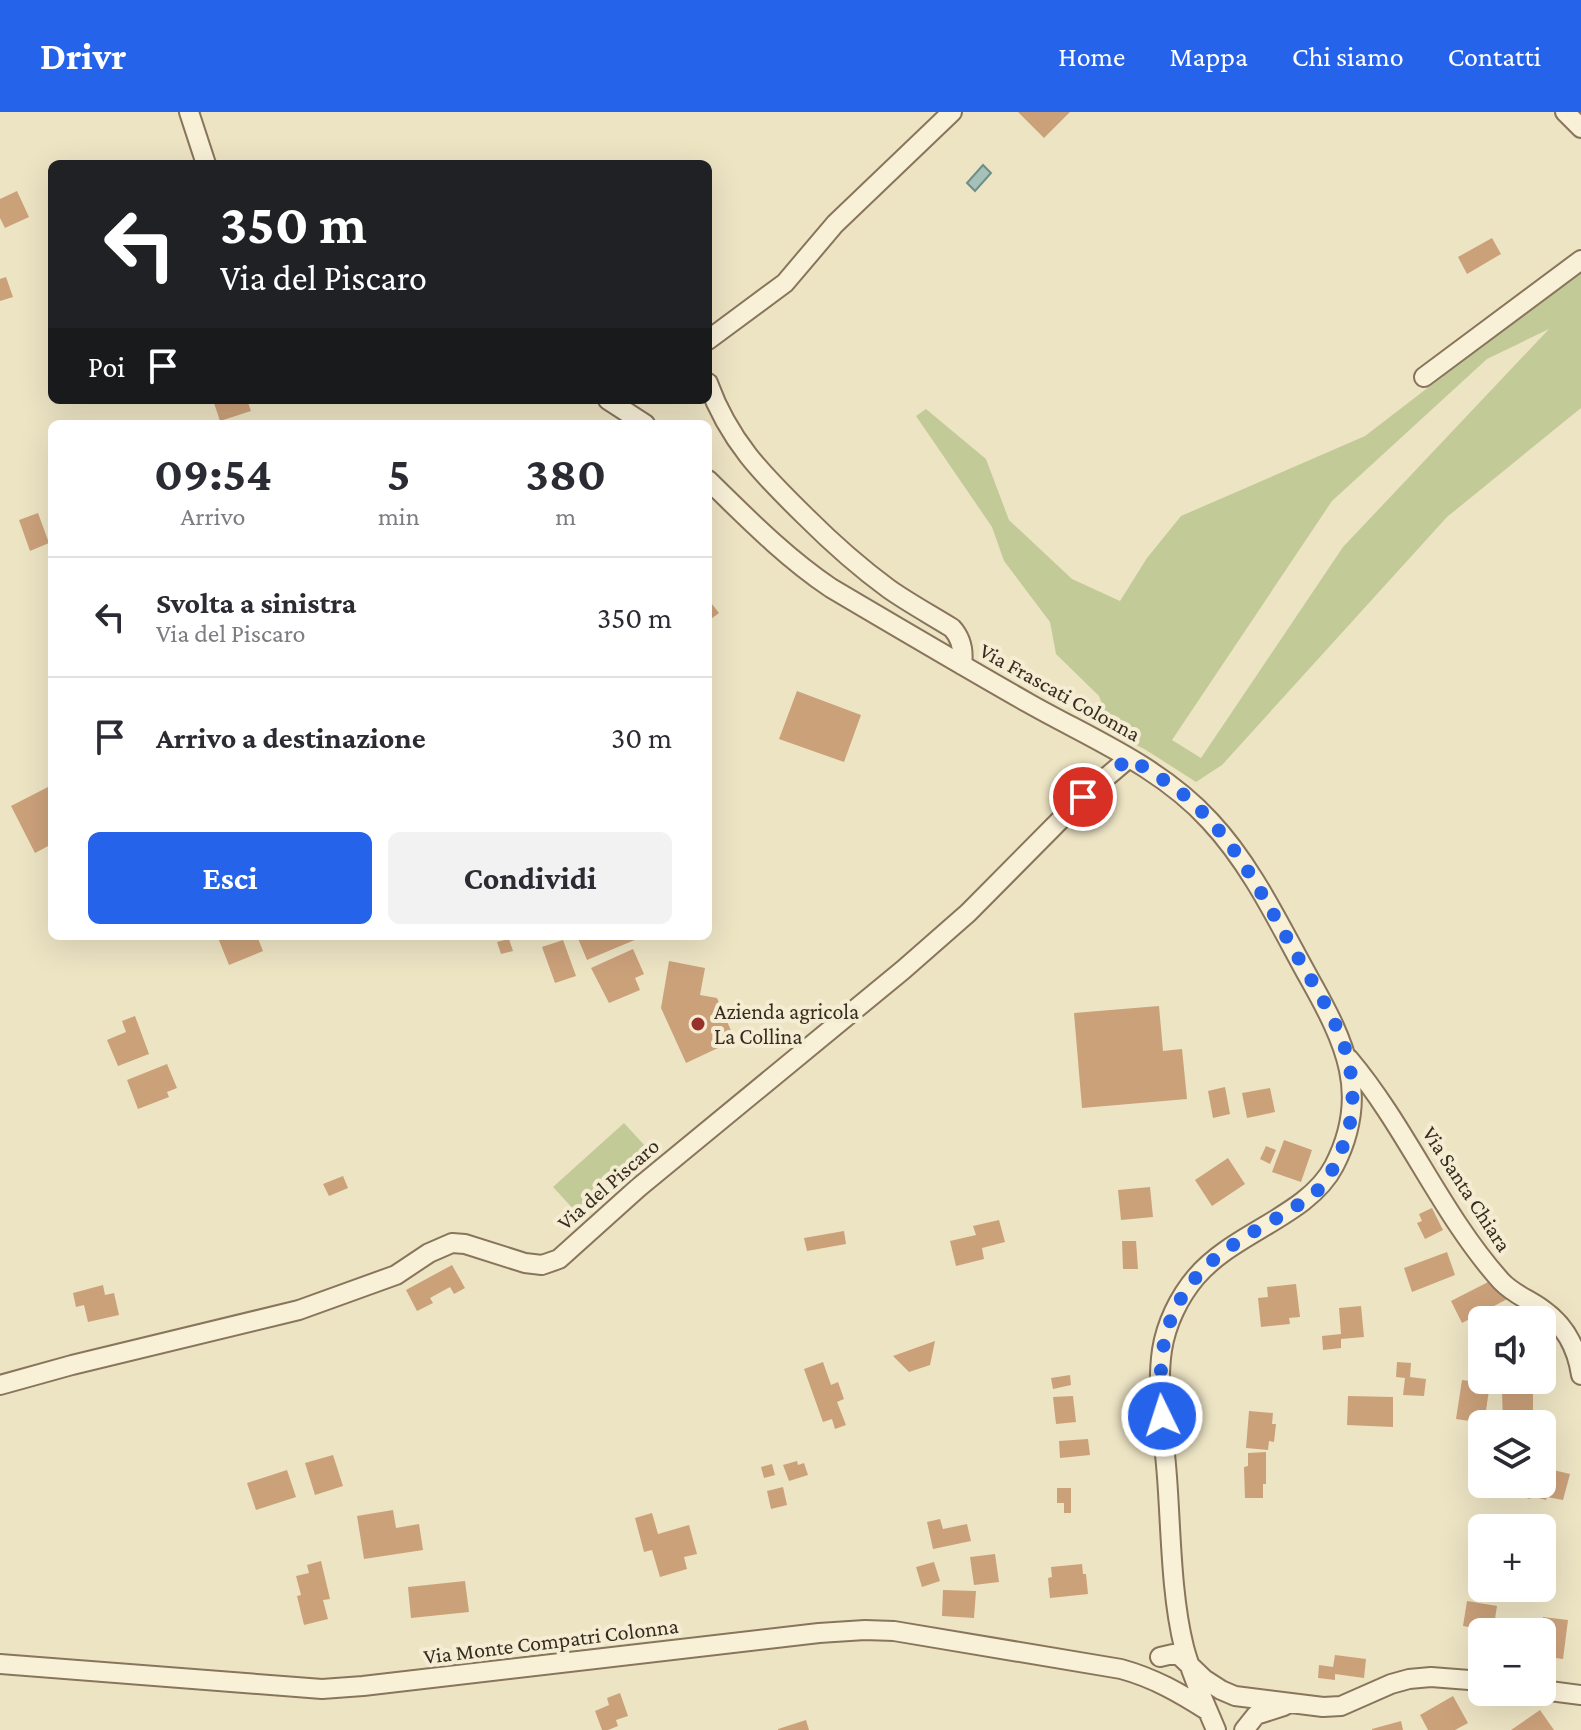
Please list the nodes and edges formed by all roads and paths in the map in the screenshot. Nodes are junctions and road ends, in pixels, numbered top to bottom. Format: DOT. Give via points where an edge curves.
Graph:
graph roads {
  1 [pos="189,112"];
  2 [pos="952,112"];
  3 [pos="1565,112"];
  4 [pos="1581,128"];
  5 [pos="205,160"];
  6 [pos="1581,260"];
  7 [pos="712,337"];
  8 [pos="1424,377"];
  9 [pos="712,392"];
  10 [pos="614,404"];
  11 [pos="639,420"];
  12 [pos="712,484"];
  13 [pos="962,665"];
  14 [pos="1129,758"];
  15 [pos="1347,1057"];
  16 [pos="1581,1375"];
  17 [pos="0,1385"];
  18 [pos="1176,1605"];
  19 [pos="1160,1657"];
  20 [pos="0,1664"];
  21 [pos="1105,1665"];
  22 [pos="1190,1666"];
  23 [pos="1468,1680"];
  24 [pos="1166,1685"];
  25 [pos="1556,1692"];
  26 [pos="1581,1695"];
  27 [pos="1292,1704"];
  28 [pos="1208,1711"];
  29 [pos="1216,1730"];
  30 [pos="1244,1730"];
  1 -- 5 [label="street"];
  2 -- 7 [label="street" via="835,224 785,283"];
  3 -- 4 [label="street"];
  6 -- 8 [label="street"];
  9 -- 13 [label="street" via="753,464 870,574 952,628 962,648"];
  10 -- 11 [label="street"];
  12 -- 13 [label="street, Via Frascati Colonna" via="817,578"];
  13 -- 14 [label="street, Via Frascati Colonna"];
  14 -- 15 [label="street, Via Frascati Colonna" via="1184,795 1234,849 1322,1000"];
  14 -- 17 [label="street, Via del Piscaro" via="957,922 559,1259 525,1263 452,1243 396,1275 299,1310"];
  15 -- 16 [label="street, Via Santa Chiara" via="1378,1095 1485,1263 1508,1288 1563,1329 1576,1350"];
  15 -- 18 [label="street, Via Frascati Colonna" via="1351,1118 1324,1183 1202,1271 1180,1300 1166,1334 1160,1385"];
  18 -- 19 [label="street" via="1175,1637"];
  18 -- 22 [label="street, Via Frascati Colonna"];
  19 -- 21 [label="street" via="1133,1665"];
  19 -- 22 [label="street" via="1180,1656"];
  20 -- 21 [label="street, Via Monte Compatri Colonna" via="322,1689 875,1630"];
  21 -- 24 [label="street"];
  22 -- 24 [label="street" via="1184,1680"];
  22 -- 27 [label="street" via="1229,1694"];
  22 -- 28 [label="street, Via Frascati Colonna"];
  23 -- 27 [label="street" via="1409,1679 1341,1706"];
  24 -- 28 [label="street"];
  25 -- 26 [label="street"];
  27 -- 30 [label="street" via="1256,1715"];
  28 -- 29 [label="street, Via Frascati Colonna"];
}
